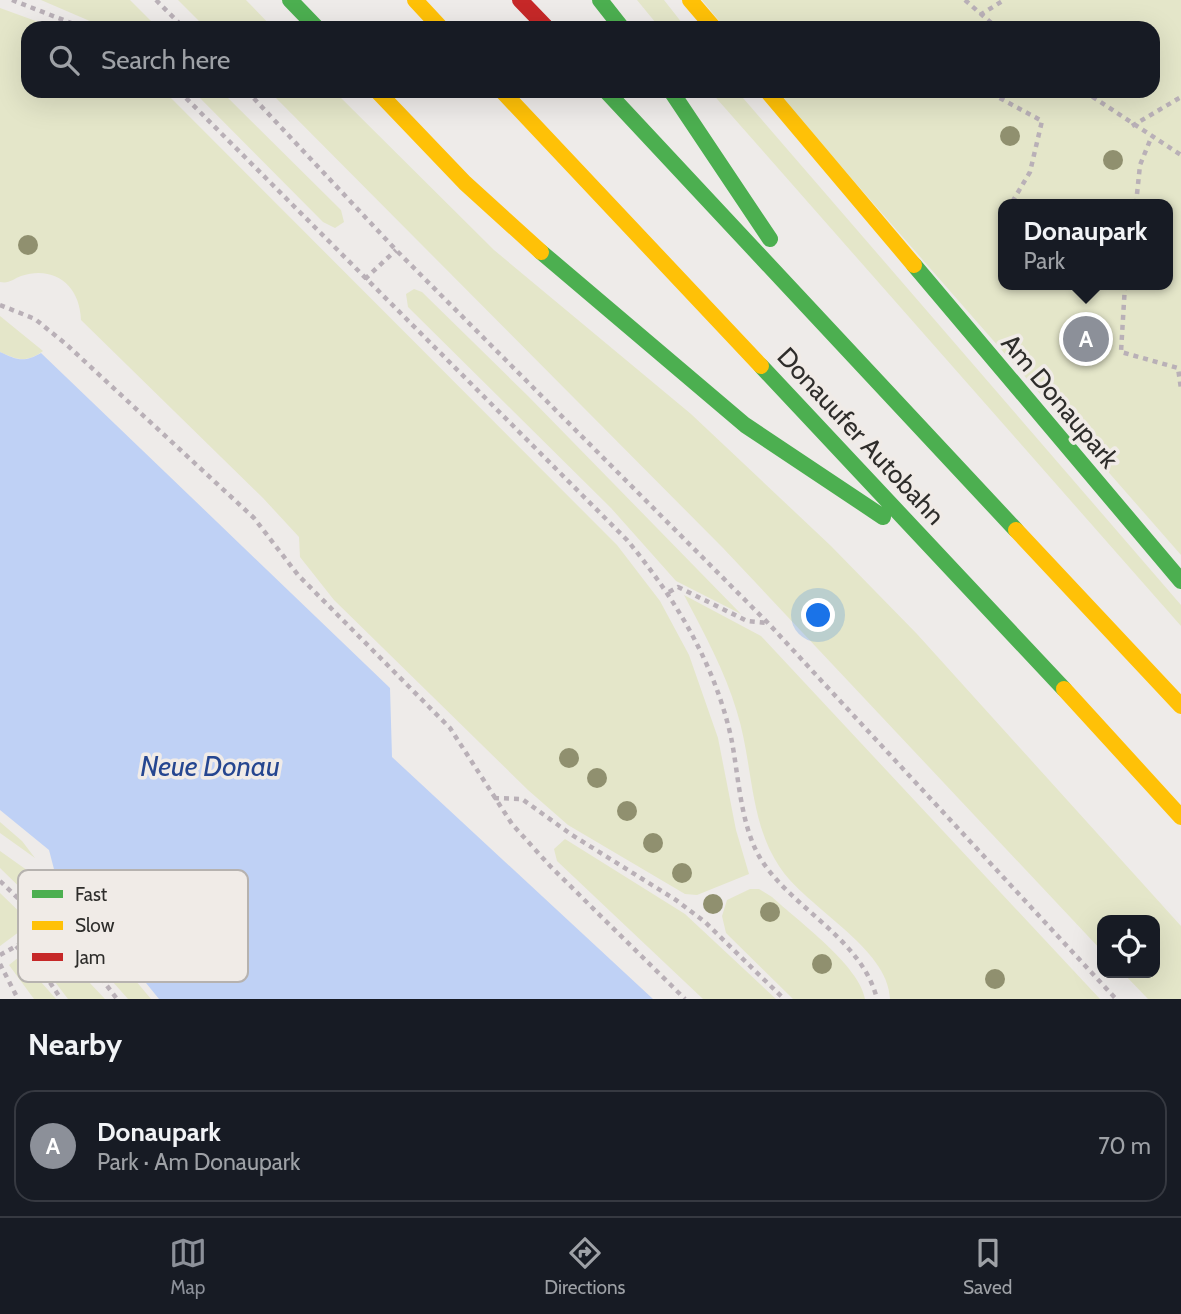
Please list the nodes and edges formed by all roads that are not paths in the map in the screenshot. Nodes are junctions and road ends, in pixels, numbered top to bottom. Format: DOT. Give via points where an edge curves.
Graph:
graph roads {
  1 [pos="290,0"];
  2 [pos="415,0"];
  3 [pos="520,0"];
  4 [pos="600,0"];
  5 [pos="690,0"];
  6 [pos="310,21"];
  7 [pos="435,21"];
  8 [pos="540,21"];
  9 [pos="616,21"];
  10 [pos="708,21"];
  11 [pos="384,98"];
  12 [pos="509,98"];
  13 [pos="613,98"];
  14 [pos="676,98"];
  15 [pos="773,98"];
  16 [pos="822,320"];
  17 [pos="937,552"];
  18 [pos="1181,581"];
  19 [pos="1181,706"];
  20 [pos="1181,817"];
  1 -- 6 [label="main road"];
  2 -- 7 [label="main road"];
  3 -- 8 [label="main road"];
  4 -- 9 [label="main road"];
  5 -- 10 [label="main road"];
  11 -- 17 [label="main road" via="544,256 723,407"];
  12 -- 17 [label="main road, Donauufer Autobahn"];
  13 -- 16 [label="main road, Donauufer Autobahn"];
  14 -- 16 [label="main road"];
  15 -- 18 [label="main road, Am Donaupark"];
  16 -- 19 [label="main road, Donauufer Autobahn"];
  17 -- 20 [label="main road, Donauufer Autobahn"];
}
